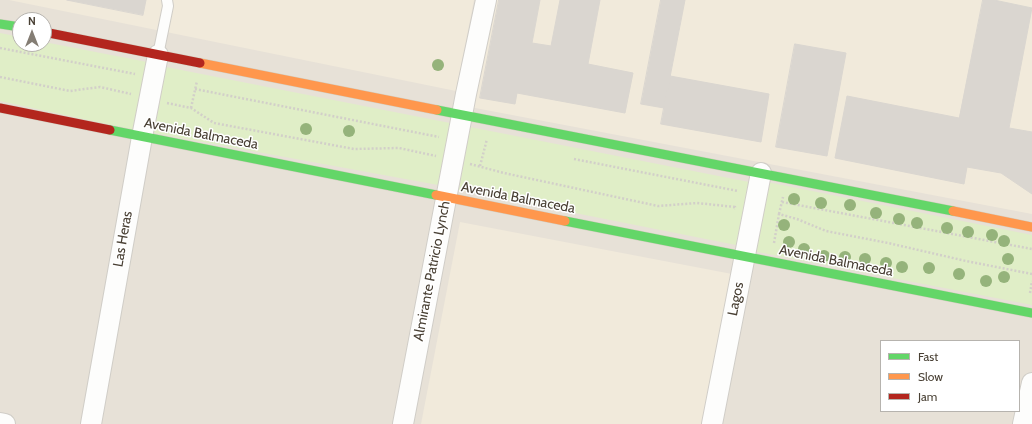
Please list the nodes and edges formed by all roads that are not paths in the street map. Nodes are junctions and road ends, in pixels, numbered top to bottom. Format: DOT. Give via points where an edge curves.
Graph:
graph roads {
  1 [pos="167,0"];
  2 [pos="486,0"];
  3 [pos="0,24"];
  4 [pos="12,26"];
  5 [pos="52,34"];
  6 [pos="158,55"];
  7 [pos="0,108"];
  8 [pos="462,114"];
  9 [pos="142,137"];
  10 [pos="761,173"];
  11 [pos="447,198"];
  12 [pos="1032,227"];
  13 [pos="744,257"];
  14 [pos="1032,313"];
  15 [pos="1032,383"];
  16 [pos="0,423"];
  17 [pos="5,424"];
  18 [pos="91,424"];
  19 [pos="403,424"];
  20 [pos="712,424"];
  21 [pos="1023,424"];
  1 -- 6 [label="lane"];
  2 -- 8 [label="street, Almirante Patricio Lynch"];
  3 -- 4 [label="main road"];
  5 -- 6 [label="main road"];
  6 -- 8 [label="main road"];
  6 -- 9 [label="street, Las Heras"];
  7 -- 9 [label="main road, Avenida Balmaceda"];
  8 -- 10 [label="main road"];
  8 -- 11 [label="street, Almirante Patricio Lynch"];
  9 -- 11 [label="main road, Avenida Balmaceda"];
  9 -- 18 [label="street, Las Heras"];
  10 -- 12 [label="main road"];
  10 -- 13 [label="street, Lagos"];
  11 -- 13 [label="main road, Avenida Balmaceda"];
  11 -- 19 [label="street, Almirante Patricio Lynch"];
  13 -- 14 [label="main road, Avenida Balmaceda"];
  13 -- 20 [label="street, Lagos"];
  15 -- 21 [label="street"];
  16 -- 17 [label="street"];
}
